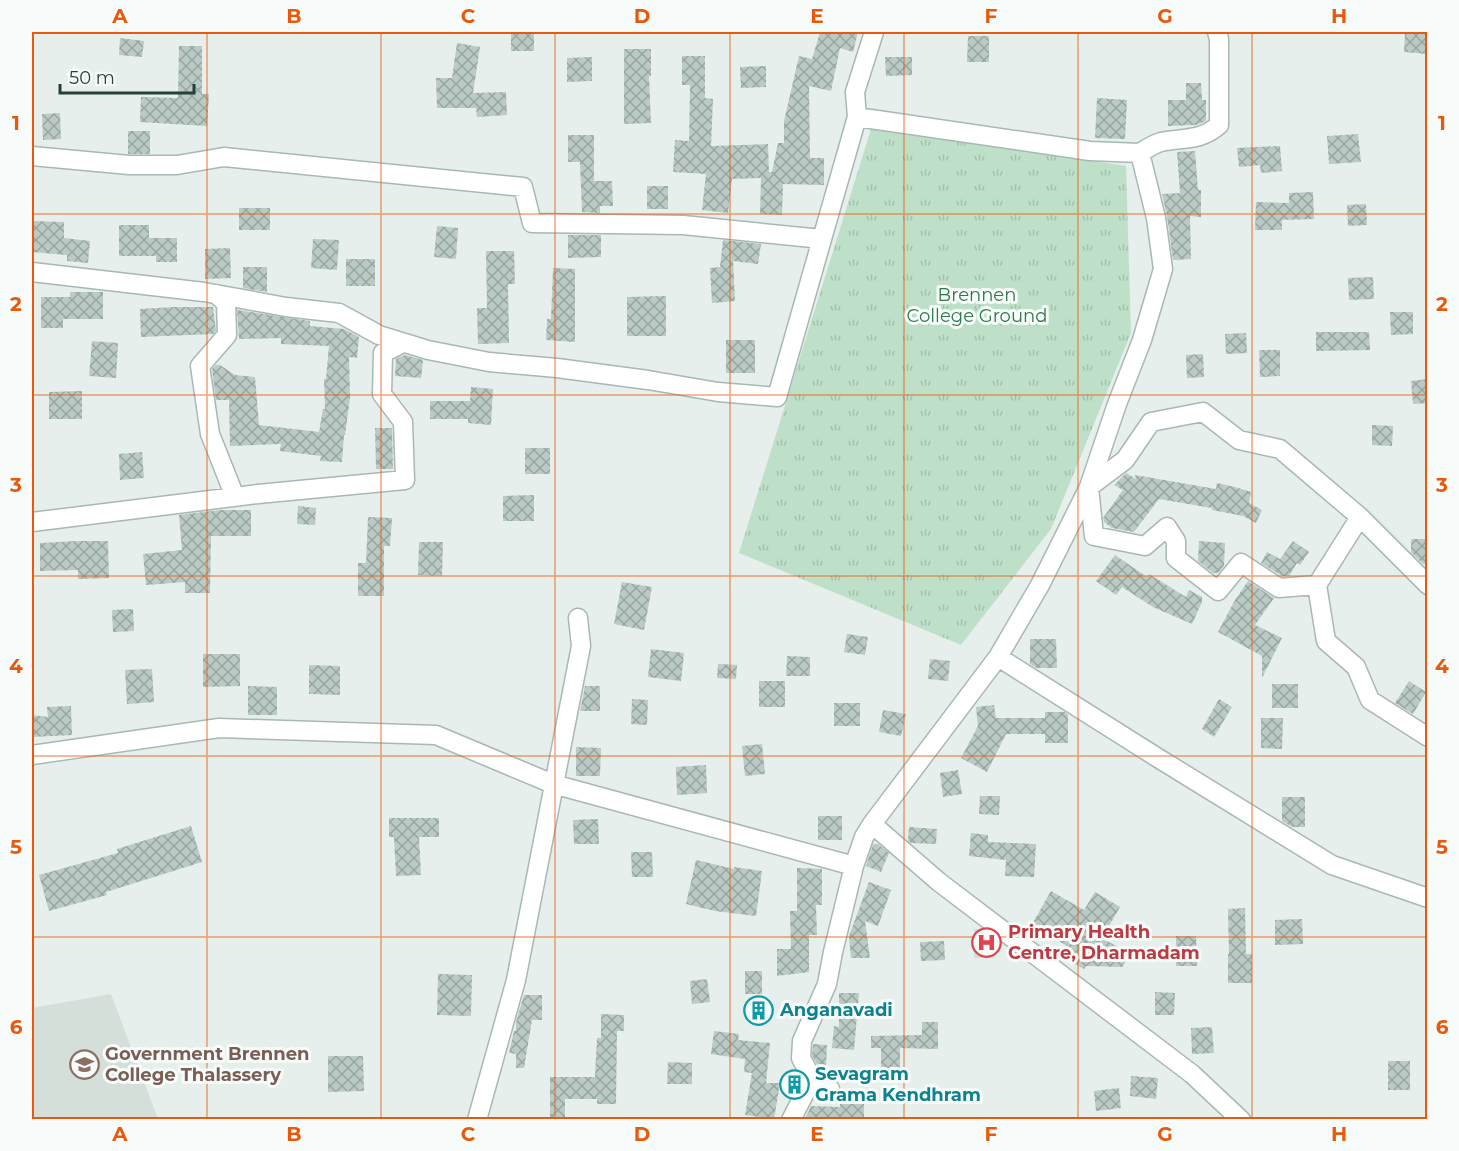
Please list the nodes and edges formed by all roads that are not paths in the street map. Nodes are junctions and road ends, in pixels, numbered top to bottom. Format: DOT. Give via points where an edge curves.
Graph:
graph roads {
  1 [pos="874,32"];
  2 [pos="1217,32"];
  3 [pos="857,117"];
  4 [pos="1140,153"];
  5 [pos="32,156"];
  6 [pos="822,239"];
  7 [pos="32,272"];
  8 [pos="216,294"];
  9 [pos="403,342"];
  10 [pos="1089,487"];
  11 [pos="235,497"];
  12 [pos="1360,517"];
  13 [pos="32,522"];
  14 [pos="1317,585"];
  15 [pos="1428,585"];
  16 [pos="578,618"];
  17 [pos="998,657"];
  18 [pos="1428,737"];
  19 [pos="32,755"];
  20 [pos="553,784"];
  21 [pos="872,824"];
  22 [pos="854,866"];
  23 [pos="1428,898"];
  24 [pos="812,1079"];
  25 [pos="830,1089"];
  26 [pos="477,1119"];
  27 [pos="790,1119"];
  28 [pos="1241,1119"];
  1 -- 3 [label="street" via="855,92"];
  2 -- 4 [label="street" via="1220,125 1209,134 1159,142"];
  3 -- 4 [label="street" via="1090,151"];
  3 -- 6 [label="street"];
  4 -- 10 [label="street" via="1156,218 1163,269"];
  5 -- 6 [label="street" via="129,165 177,165 224,156 523,187 532,223 683,225"];
  6 -- 9 [label="street" via="777,397 489,362"];
  7 -- 8 [label="street"];
  8 -- 9 [label="street" via="339,313 379,335"];
  8 -- 11 [label="street" via="226,303 227,335 200,366 210,434"];
  9 -- 11 [label="street" via="383,352 382,394 403,422 405,480"];
  10 -- 12 [label="street" via="1125,460 1151,422 1203,412 1239,440 1280,449"];
  10 -- 14 [label="street" via="1094,536 1145,546 1167,527 1176,542 1176,558 1218,591 1241,563 1279,588"];
  10 -- 17 [label="street" via="1040,585"];
  11 -- 13 [label="street"];
  12 -- 14 [label="street"];
  12 -- 15 [label="street"];
  14 -- 18 [label="street" via="1326,641 1356,667 1370,700"];
  16 -- 20 [label="street" via="581,646"];
  17 -- 21 [label="street"];
  17 -- 23 [label="street" via="1332,864"];
  19 -- 20 [label="street" via="219,728 436,735"];
  20 -- 22 [label="street"];
  20 -- 26 [label="street" via="516,980"];
  21 -- 22 [label="street"];
  21 -- 28 [label="street" via="939,882 1192,1074"];
  22 -- 24 [label="street" via="827,984 802,1041 801,1058"];
  24 -- 25 [label="street"];
  24 -- 27 [label="street"];
}
